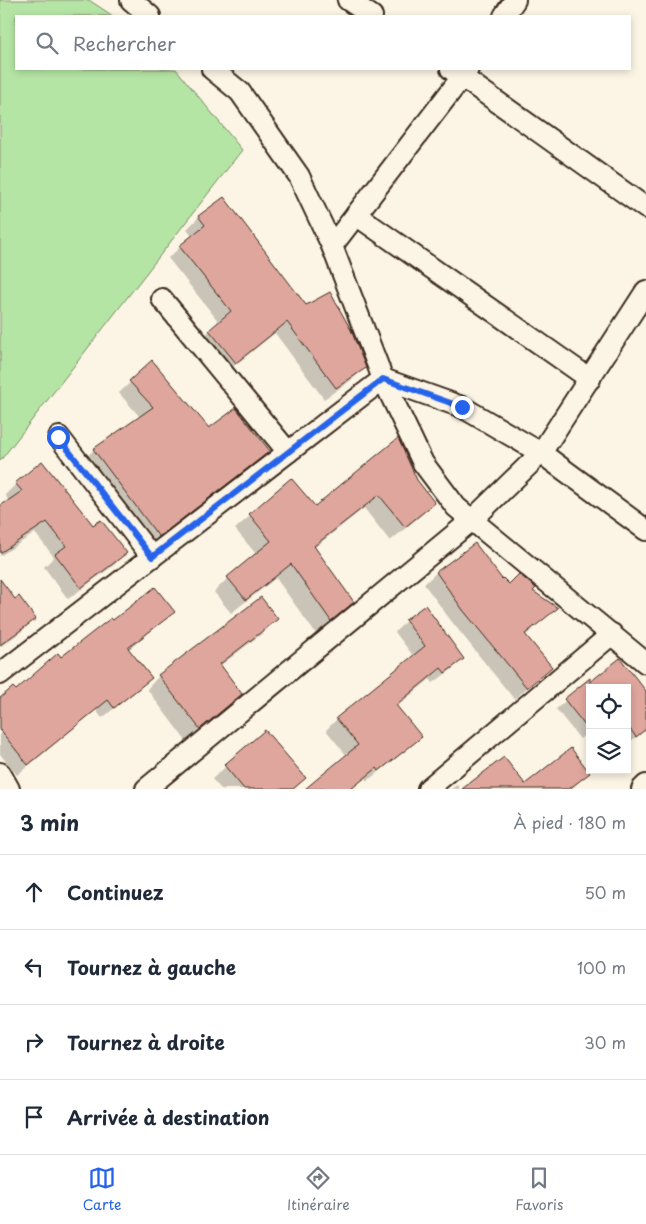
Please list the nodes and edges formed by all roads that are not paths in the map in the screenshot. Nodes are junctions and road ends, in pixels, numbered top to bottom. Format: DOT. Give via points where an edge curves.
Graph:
graph roads {
  1 [pos="131,0"];
  2 [pos="348,0"];
  3 [pos="515,0"];
  4 [pos="149,15"];
  5 [pos="370,15"];
  6 [pos="505,15"];
  7 [pos="213,70"];
  8 [pos="460,71"];
  9 [pos="646,208"];
  10 [pos="356,214"];
  11 [pos="332,246"];
  12 [pos="646,291"];
  13 [pos="162,299"];
  14 [pos="383,379"];
  15 [pos="590,379"];
  16 [pos="58,437"];
  17 [pos="288,452"];
  18 [pos="541,453"];
  19 [pos="472,520"];
  20 [pos="646,530"];
  21 [pos="152,557"];
  22 [pos="612,634"];
  23 [pos="646,663"];
  24 [pos="0,674"];
  25 [pos="0,773"];
  26 [pos="646,785"];
  27 [pos="9,789"];
  28 [pos="146,789"];
  29 [pos="428,789"];
  30 [pos="642,789"];
  1 -- 4 [label="street"];
  2 -- 5 [label="street"];
  3 -- 6 [label="street"];
  7 -- 11 [label="street" via="240,92 299,176"];
  8 -- 9 [label="street"];
  8 -- 10 [label="street"];
  10 -- 11 [label="street"];
  10 -- 15 [label="street"];
  11 -- 14 [label="street"];
  12 -- 15 [label="street"];
  13 -- 17 [label="street"];
  14 -- 17 [label="street"];
  14 -- 18 [label="street" via="462,407"];
  14 -- 19 [label="street" via="423,463 456,507"];
  15 -- 18 [label="street"];
  16 -- 21 [label="street"];
  17 -- 21 [label="street"];
  18 -- 19 [label="street"];
  18 -- 20 [label="street"];
  19 -- 22 [label="street"];
  19 -- 28 [label="street"];
  21 -- 24 [label="street"];
  22 -- 23 [label="street"];
  22 -- 29 [label="street"];
  25 -- 27 [label="street"];
  26 -- 30 [label="street"];
}
